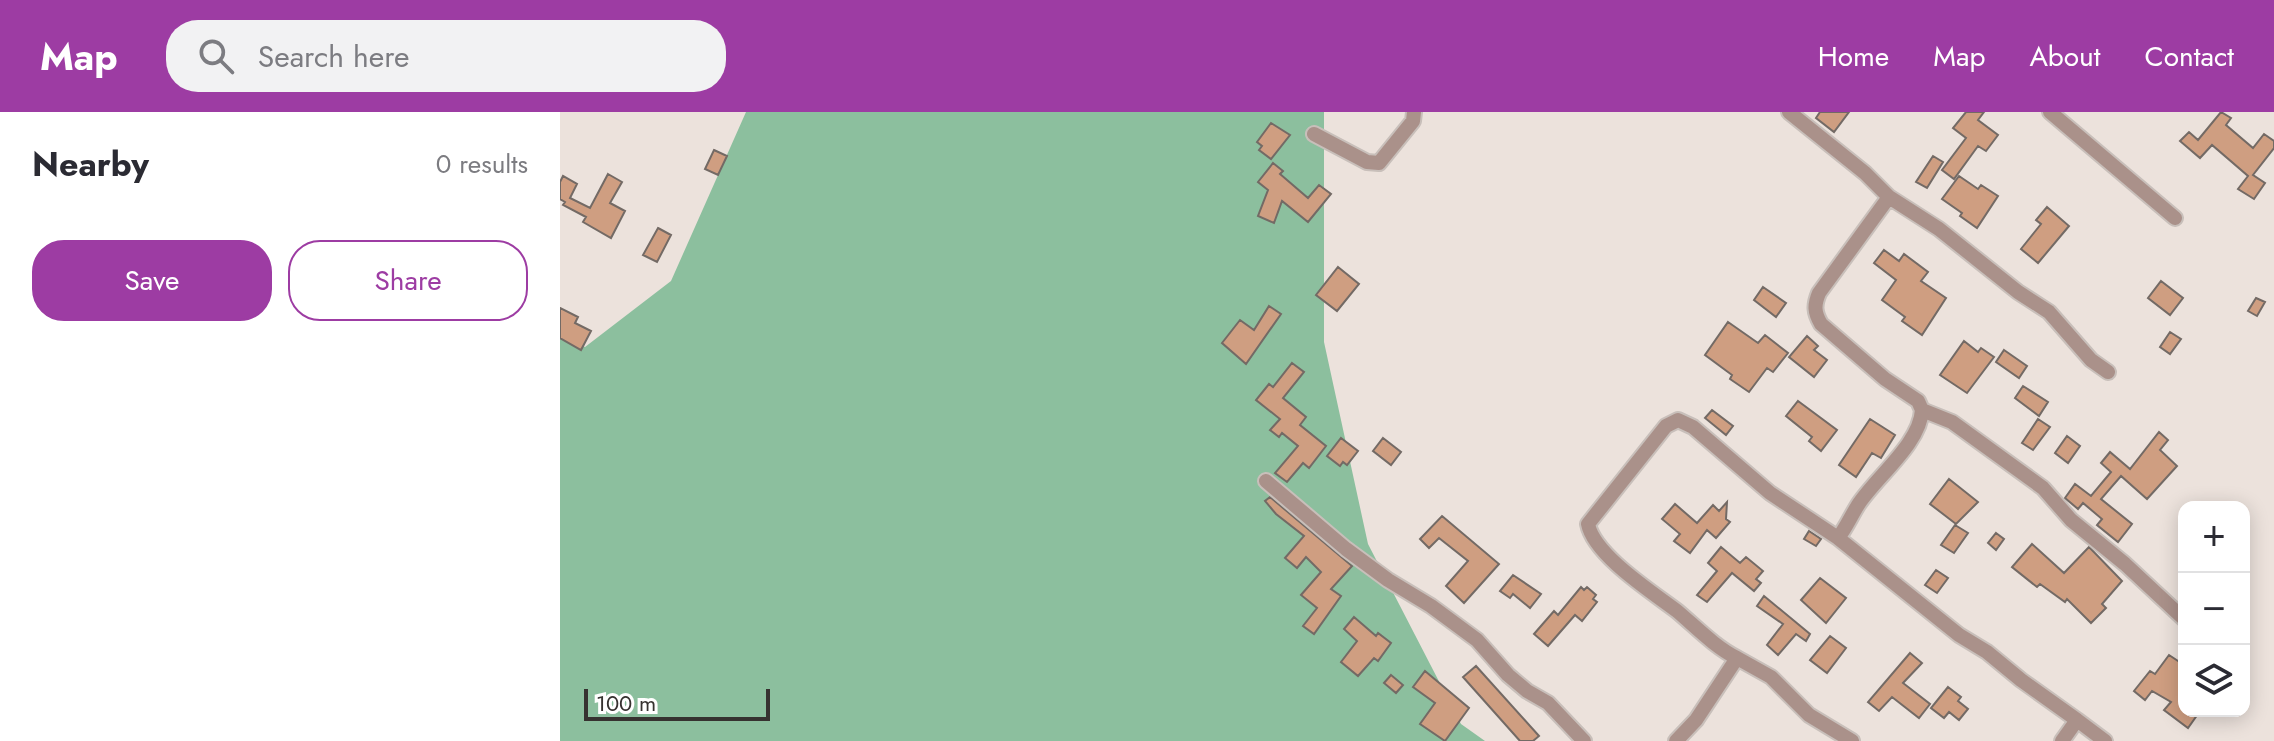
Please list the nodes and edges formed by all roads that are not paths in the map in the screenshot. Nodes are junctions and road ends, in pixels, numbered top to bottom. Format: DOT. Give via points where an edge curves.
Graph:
graph roads {
  1 [pos="1414,112"];
  2 [pos="1789,112"];
  3 [pos="2050,112"];
  4 [pos="1314,134"];
  5 [pos="1889,197"];
  6 [pos="2175,218"];
  7 [pos="2108,372"];
  8 [pos="1922,410"];
  9 [pos="1266,481"];
  10 [pos="1838,538"];
  11 [pos="2178,613"];
  12 [pos="1737,658"];
  13 [pos="2077,720"];
  14 [pos="1584,741"];
  15 [pos="1676,741"];
  16 [pos="1852,741"];
  17 [pos="2062,741"];
  18 [pos="2105,741"];
  1 -- 4 [label="street" via="1413,121 1379,163"];
  2 -- 5 [label="street"];
  3 -- 6 [label="street"];
  5 -- 7 [label="street" via="2049,312"];
  5 -- 8 [label="street" via="1819,293 1816,316 1885,379 1918,401"];
  8 -- 10 [label="street" via="1914,433"];
  8 -- 11 [label="street" via="1952,422 2043,488 2071,520"];
  9 -- 14 [label="street" via="1346,549 1477,640 1508,675 1548,703"];
  10 -- 12 [label="street" via="1770,493 1693,427 1678,420 1666,426 1594,513 1590,533 1642,585"];
  10 -- 13 [label="street"];
  12 -- 15 [label="street"];
  12 -- 16 [label="street" via="1771,677 1809,715"];
  13 -- 17 [label="street"];
  13 -- 18 [label="street"];
}
